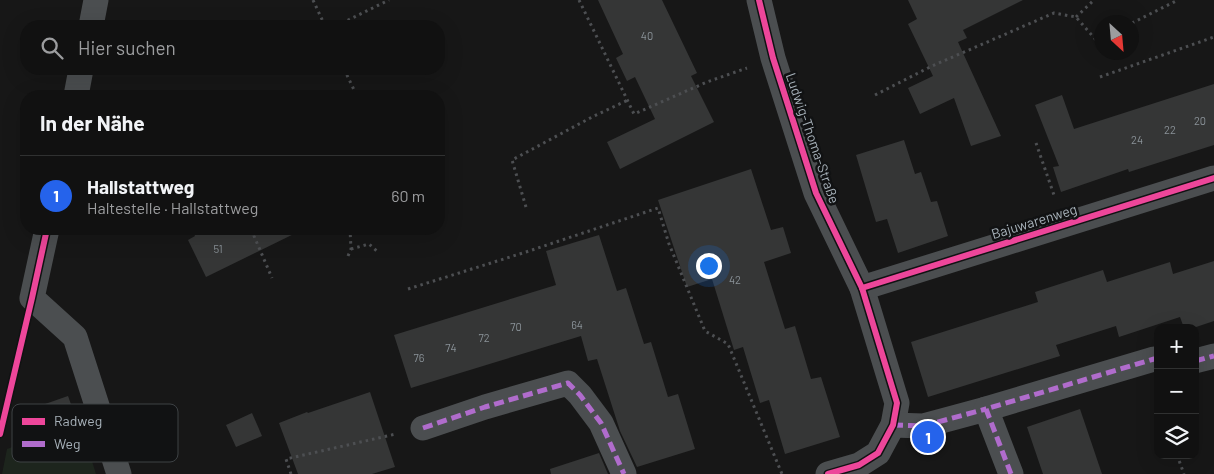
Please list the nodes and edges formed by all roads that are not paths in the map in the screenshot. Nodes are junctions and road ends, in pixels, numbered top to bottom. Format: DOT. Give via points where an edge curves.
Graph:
graph roads {
  1 [pos="96,0"];
  2 [pos="759,0"];
  3 [pos="92,20"];
  4 [pos="81,75"];
  5 [pos="77,90"];
  6 [pos="1214,178"];
  7 [pos="46,235"];
  8 [pos="862,288"];
  9 [pos="1214,356"];
  10 [pos="1154,359"];
  11 [pos="1199,360"];
  12 [pos="97,404"];
  13 [pos="986,409"];
  14 [pos="893,424"];
  15 [pos="423,428"];
  16 [pos="115,462"];
  17 [pos="119,474"];
  18 [pos="624,474"];
  19 [pos="828,474"];
  20 [pos="1011,474"];
  1 -- 3 [label="street"];
  2 -- 8 [label="street, Ludwig-Thoma-Straße" via="773,58 816,193"];
  4 -- 5 [label="street"];
  6 -- 8 [label="street, Bajuwarenweg"];
  7 -- 12 [label="street" via="32,298 75,337"];
  8 -- 14 [label="street, Ludwig-Thoma-Straße" via="897,403"];
  9 -- 11 [label="street"];
  10 -- 13 [label="street"];
  13 -- 14 [label="street" via="923,426"];
  13 -- 20 [label="street"];
  14 -- 19 [label="street, Ludwig-Thoma-Straße" via="878,453 859,465"];
  15 -- 18 [label="street" via="568,383 600,423"];
  16 -- 17 [label="street"];
}
